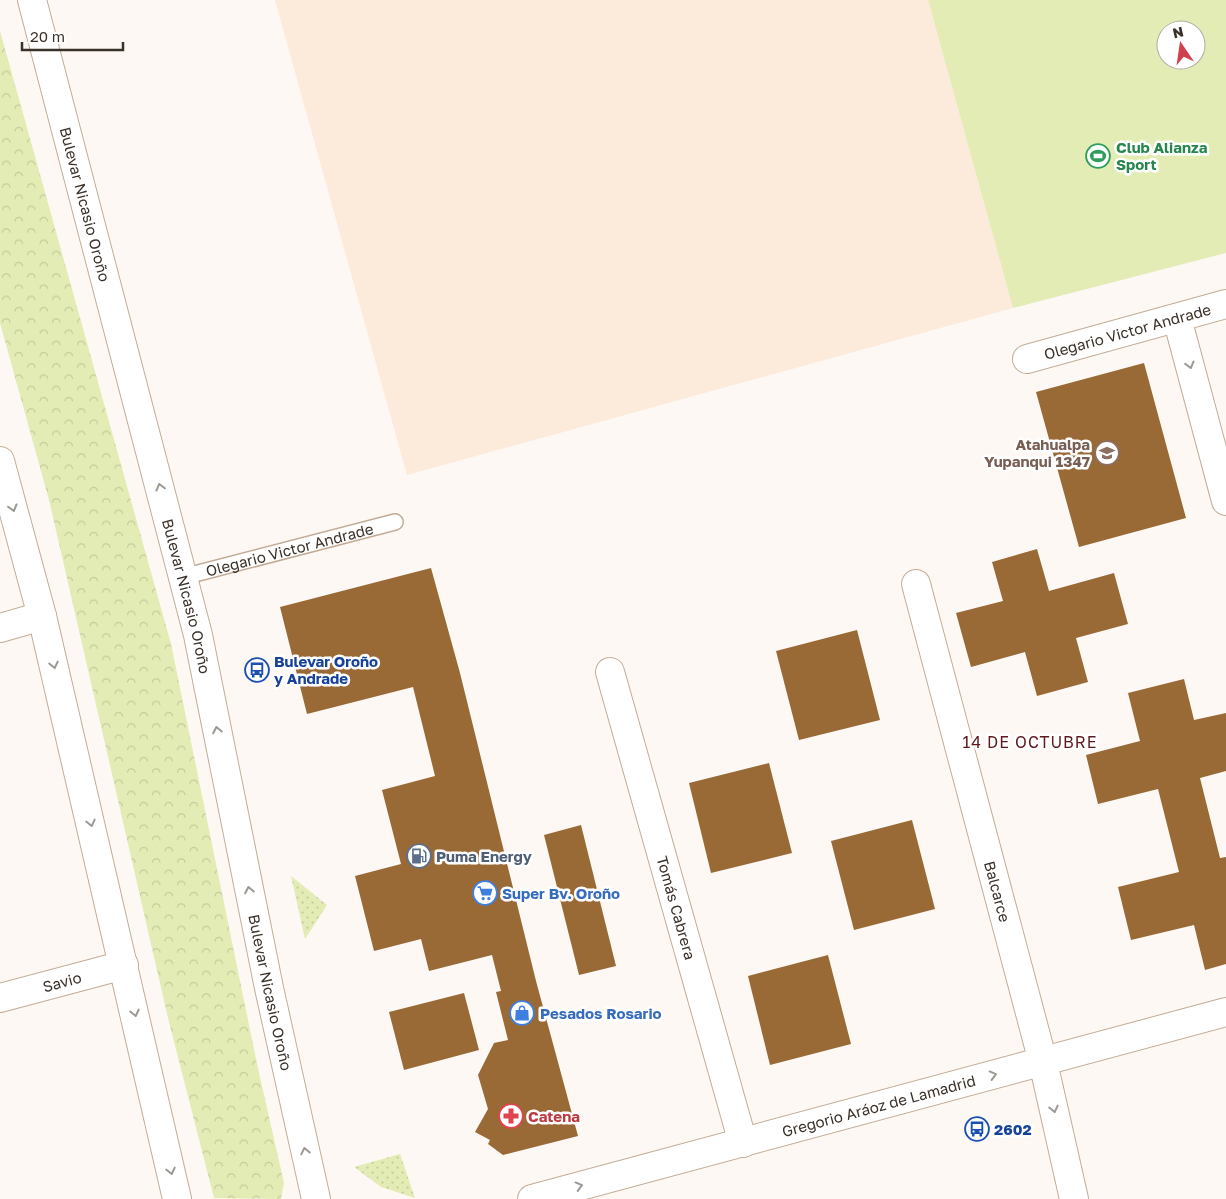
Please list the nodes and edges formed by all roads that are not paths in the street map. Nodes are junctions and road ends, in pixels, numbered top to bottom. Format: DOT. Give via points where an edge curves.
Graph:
graph roads {
  1 [pos="32,0"];
  2 [pos="1226,304"];
  3 [pos="1177,318"];
  4 [pos="1027,359"];
  5 [pos="0,461"];
  6 [pos="1226,500"];
  7 [pos="396,522"];
  8 [pos="183,577"];
  9 [pos="916,584"];
  10 [pos="42,616"];
  11 [pos="0,628"];
  12 [pos="610,672"];
  13 [pos="124,965"];
  14 [pos="0,998"];
  15 [pos="1226,1012"];
  16 [pos="1043,1062"];
  17 [pos="743,1142"];
  18 [pos="177,1199"];
  19 [pos="316,1199"];
  20 [pos="532,1199"];
  21 [pos="1074,1199"];
  8 -- 1 [label="street, Bulevar Nicasio Oroño, one-way"];
  2 -- 3 [label="street, Olegario Victor Andrade"];
  3 -- 4 [label="street, Olegario Victor Andrade"];
  3 -- 6 [label="street, one-way"];
  5 -- 10 [label="street, one-way"];
  7 -- 8 [label="lane, Olegario Victor Andrade"];
  19 -- 8 [label="street, Bulevar Nicasio Oroño, one-way" via="269,988 198,635"];
  9 -- 16 [label="street, Balcarce"];
  10 -- 11 [label="street"];
  10 -- 13 [label="street, one-way"];
  12 -- 17 [label="street, Tomás Cabrera"];
  13 -- 14 [label="street, Savio"];
  13 -- 18 [label="street, one-way"];
  15 -- 16 [label="street, Gregorio Aráoz de Lamadrid"];
  17 -- 16 [label="street, Gregorio Aráoz de Lamadrid, one-way"];
  16 -- 21 [label="street, Balcarce, one-way"];
  20 -- 17 [label="street, Gregorio Aráoz de Lamadrid, one-way"];
}
